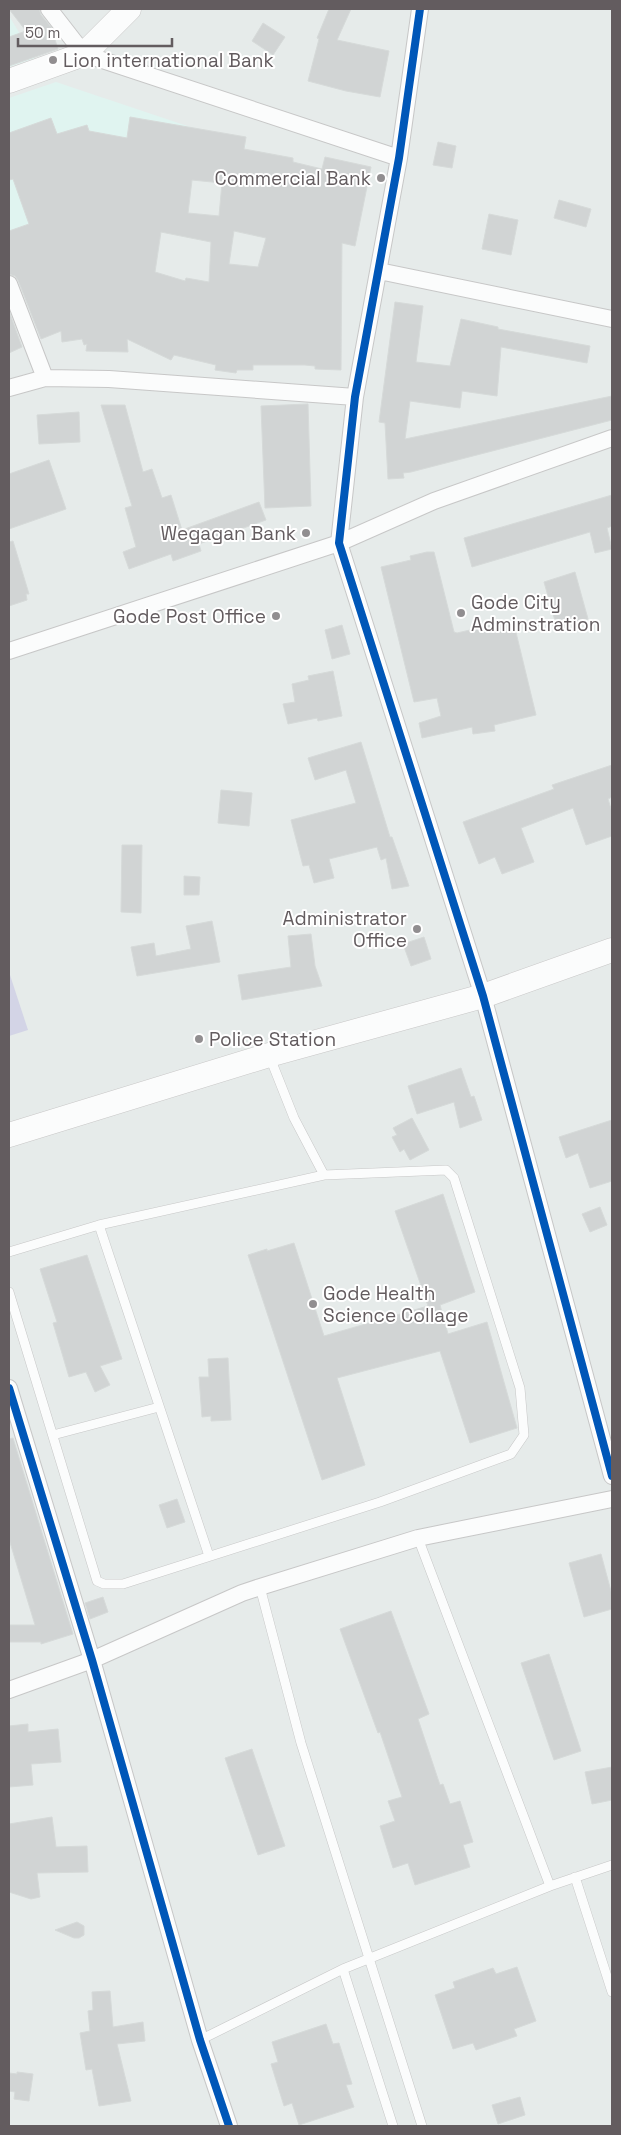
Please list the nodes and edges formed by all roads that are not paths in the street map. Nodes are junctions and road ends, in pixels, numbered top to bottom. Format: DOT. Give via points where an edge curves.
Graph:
graph roads {
  1 [pos="49,9"];
  2 [pos="129,9"];
  3 [pos="420,9"];
  4 [pos="84,54"];
  5 [pos="9,81"];
  6 [pos="399,158"];
  7 [pos="379,272"];
  8 [pos="9,284"];
  9 [pos="612,318"];
  10 [pos="45,378"];
  11 [pos="9,388"];
  12 [pos="355,396"];
  13 [pos="612,438"];
  14 [pos="339,543"];
  15 [pos="9,651"];
  16 [pos="612,950"];
  17 [pos="483,996"];
  18 [pos="269,1055"];
  19 [pos="9,1135"];
  20 [pos="324,1175"];
  21 [pos="100,1225"];
  22 [pos="9,1252"];
  23 [pos="9,1292"];
  24 [pos="9,1388"];
  25 [pos="158,1407"];
  26 [pos="53,1436"];
  27 [pos="612,1476"];
  28 [pos="612,1498"];
  29 [pos="418,1538"];
  30 [pos="209,1556"];
  31 [pos="260,1587"];
  32 [pos="92,1660"];
  33 [pos="9,1690"];
  34 [pos="612,1865"];
  35 [pos="575,1877"];
  36 [pos="550,1886"];
  37 [pos="369,1958"];
  38 [pos="343,1969"];
  39 [pos="612,1992"];
  40 [pos="200,2040"];
  41 [pos="229,2126"];
  42 [pos="392,2126"];
  43 [pos="422,2126"];
  1 -- 4 [label="street"];
  2 -- 4 [label="street"];
  3 -- 6 [label="street"];
  4 -- 5 [label="street"];
  4 -- 6 [label="street"];
  6 -- 7 [label="street"];
  7 -- 9 [label="street"];
  7 -- 12 [label="street"];
  8 -- 10 [label="street"];
  10 -- 11 [label="street"];
  10 -- 12 [label="street" via="136,380"];
  12 -- 14 [label="street"];
  13 -- 14 [label="street" via="434,500"];
  14 -- 15 [label="street"];
  14 -- 17 [label="street"];
  16 -- 17 [label="street"];
  17 -- 18 [label="street"];
  17 -- 27 [label="street"];
  18 -- 19 [label="street"];
  18 -- 20 [label="lane" via="294,1118"];
  20 -- 21 [label="lane"];
  20 -- 30 [label="lane" via="446,1170 454,1178 520,1388 524,1435 511,1454 380,1502"];
  21 -- 22 [label="lane"];
  21 -- 25 [label="lane"];
  23 -- 26 [label="lane"];
  24 -- 32 [label="street"];
  25 -- 26 [label="lane"];
  25 -- 30 [label="lane"];
  26 -- 30 [label="lane" via="98,1581 123,1584"];
  28 -- 29 [label="street"];
  29 -- 31 [label="street"];
  29 -- 36 [label="lane"];
  31 -- 32 [label="street"];
  31 -- 37 [label="lane" via="301,1743"];
  32 -- 33 [label="street"];
  32 -- 40 [label="street"];
  34 -- 35 [label="lane"];
  35 -- 36 [label="lane"];
  35 -- 39 [label="lane"];
  36 -- 37 [label="lane"];
  37 -- 38 [label="lane"];
  37 -- 43 [label="lane"];
  38 -- 40 [label="lane"];
  38 -- 42 [label="lane"];
  40 -- 41 [label="street"];
}
